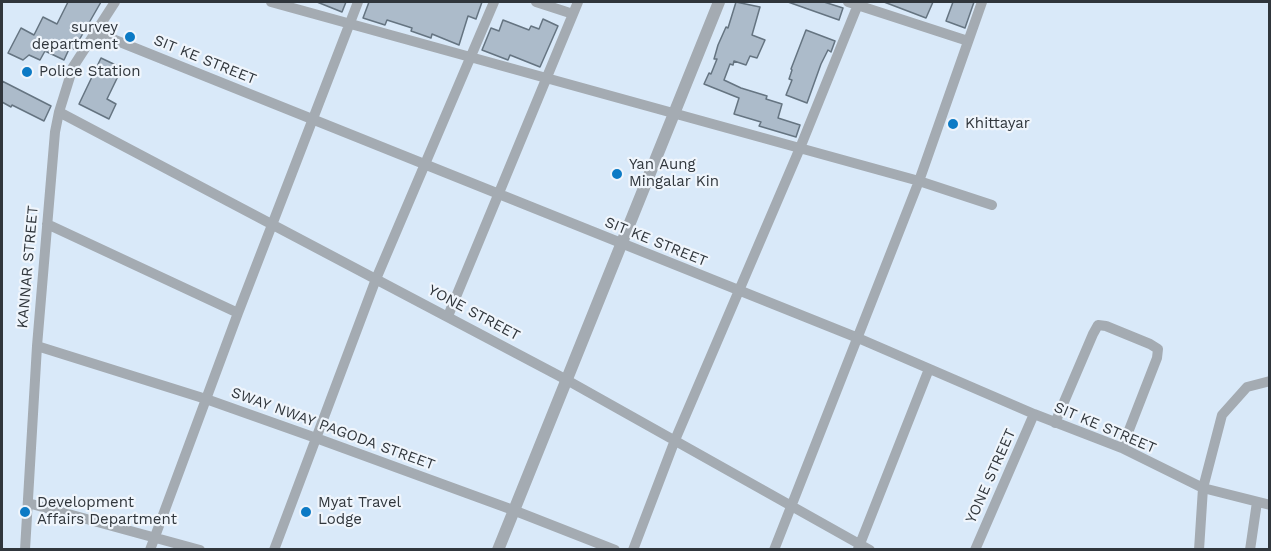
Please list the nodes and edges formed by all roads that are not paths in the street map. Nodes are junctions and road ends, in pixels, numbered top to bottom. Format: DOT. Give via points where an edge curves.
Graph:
graph roads {
  1 [pos="115,2"];
  2 [pos="271,2"];
  3 [pos="358,2"];
  4 [pos="494,2"];
  5 [pos="536,2"];
  6 [pos="578,2"];
  7 [pos="719,2"];
  8 [pos="982,2"];
  9 [pos="855,3"];
  10 [pos="573,14"];
  11 [pos="350,23"];
  12 [pos="95,32"];
  13 [pos="968,41"];
  14 [pos="471,57"];
  15 [pos="546,79"];
  16 [pos="59,112"];
  17 [pos="674,115"];
  18 [pos="313,119"];
  19 [pos="800,148"];
  20 [pos="427,164"];
  21 [pos="919,181"];
  22 [pos="499,193"];
  23 [pos="992,205"];
  24 [pos="47,224"];
  25 [pos="273,224"];
  26 [pos="622,244"];
  27 [pos="376,279"];
  28 [pos="738,291"];
  29 [pos="238,313"];
  30 [pos="448,316"];
  31 [pos="858,338"];
  32 [pos="37,346"];
  33 [pos="929,369"];
  34 [pos="565,379"];
  35 [pos="1269,381"];
  36 [pos="206,399"];
  37 [pos="1034,414"];
  38 [pos="1055,423"];
  39 [pos="316,438"];
  40 [pos="675,440"];
  41 [pos="1122,448"];
  42 [pos="1203,488"];
  43 [pos="1257,502"];
  44 [pos="28,503"];
  45 [pos="791,504"];
  46 [pos="1269,505"];
  47 [pos="513,510"];
  48 [pos="154,536"];
  49 [pos="859,547"];
  50 [pos="25,549"];
  51 [pos="150,549"];
  52 [pos="200,549"];
  53 [pos="274,549"];
  54 [pos="498,549"];
  55 [pos="615,549"];
  56 [pos="633,549"];
  57 [pos="774,549"];
  58 [pos="870,549"];
  59 [pos="975,549"];
  60 [pos="1199,549"];
  61 [pos="1250,549"];
  1 -- 12 [label="street, KANNAR STREET"];
  2 -- 11 [label="street"];
  3 -- 11 [label="street"];
  4 -- 14 [label="street"];
  5 -- 10 [label="street"];
  6 -- 10 [label="street"];
  7 -- 17 [label="street"];
  8 -- 13 [label="street"];
  9 -- 13 [label="street"];
  9 -- 19 [label="street"];
  10 -- 15 [label="street"];
  11 -- 14 [label="street"];
  11 -- 18 [label="street"];
  12 -- 16 [label="street, KANNAR STREET" via="73,67"];
  12 -- 18 [label="street, SIT KE STREET"];
  13 -- 21 [label="street"];
  14 -- 15 [label="street"];
  14 -- 20 [label="street"];
  15 -- 17 [label="street"];
  15 -- 22 [label="street"];
  16 -- 24 [label="street, KANNAR STREET"];
  16 -- 25 [label="street, YONE STREET"];
  17 -- 19 [label="street"];
  17 -- 26 [label="street"];
  18 -- 20 [label="street, SIT KE STREET"];
  18 -- 25 [label="street"];
  19 -- 21 [label="street"];
  19 -- 28 [label="street"];
  20 -- 22 [label="street, SIT KE STREET"];
  20 -- 27 [label="street"];
  21 -- 23 [label="street"];
  21 -- 31 [label="street"];
  22 -- 26 [label="street, SIT KE STREET"];
  22 -- 30 [label="street"];
  24 -- 29 [label="street"];
  24 -- 32 [label="street, KANNAR STREET"];
  25 -- 27 [label="street, YONE STREET"];
  25 -- 29 [label="street"];
  26 -- 28 [label="street, SIT KE STREET"];
  26 -- 34 [label="street"];
  27 -- 30 [label="street, YONE STREET"];
  27 -- 39 [label="street"];
  28 -- 31 [label="street, SIT KE STREET"];
  28 -- 40 [label="street"];
  29 -- 36 [label="street"];
  30 -- 34 [label="street, YONE STREET"];
  31 -- 33 [label="street, SIT KE STREET"];
  31 -- 45 [label="street"];
  32 -- 36 [label="street, SWAY NWAY PAGODA STREET"];
  32 -- 44 [label="street, KANNAR STREET"];
  33 -- 37 [label="street, SIT KE STREET"];
  33 -- 49 [label="street"];
  34 -- 40 [label="street, YONE STREET"];
  34 -- 47 [label="street"];
  35 -- 42 [label="street" via="1247,387 1222,415"];
  36 -- 39 [label="street, SWAY NWAY PAGODA STREET"];
  36 -- 48 [label="street"];
  37 -- 38 [label="street, SIT KE STREET"];
  37 -- 59 [label="street, YONE STREET"];
  38 -- 41 [label="street, SIT KE STREET"];
  38 -- 41 [label="street" via="1093,334 1098,325 1106,326 1158,349"];
  39 -- 47 [label="street, SWAY NWAY PAGODA STREET"];
  39 -- 53 [label="street"];
  40 -- 45 [label="street, YONE STREET"];
  40 -- 56 [label="street"];
  41 -- 42 [label="street, SIT KE STREET"];
  42 -- 43 [label="street, SIT KE STREET"];
  42 -- 60 [label="street"];
  43 -- 46 [label="street, SIT KE STREET"];
  43 -- 61 [label="street"];
  44 -- 48 [label="street"];
  44 -- 50 [label="street, KANNAR STREET"];
  45 -- 49 [label="street, YONE STREET"];
  45 -- 57 [label="street"];
  47 -- 54 [label="street"];
  47 -- 55 [label="street, SWAY NWAY PAGODA STREET"];
  48 -- 51 [label="street"];
  48 -- 52 [label="street"];
  49 -- 58 [label="street, YONE STREET"];
}
